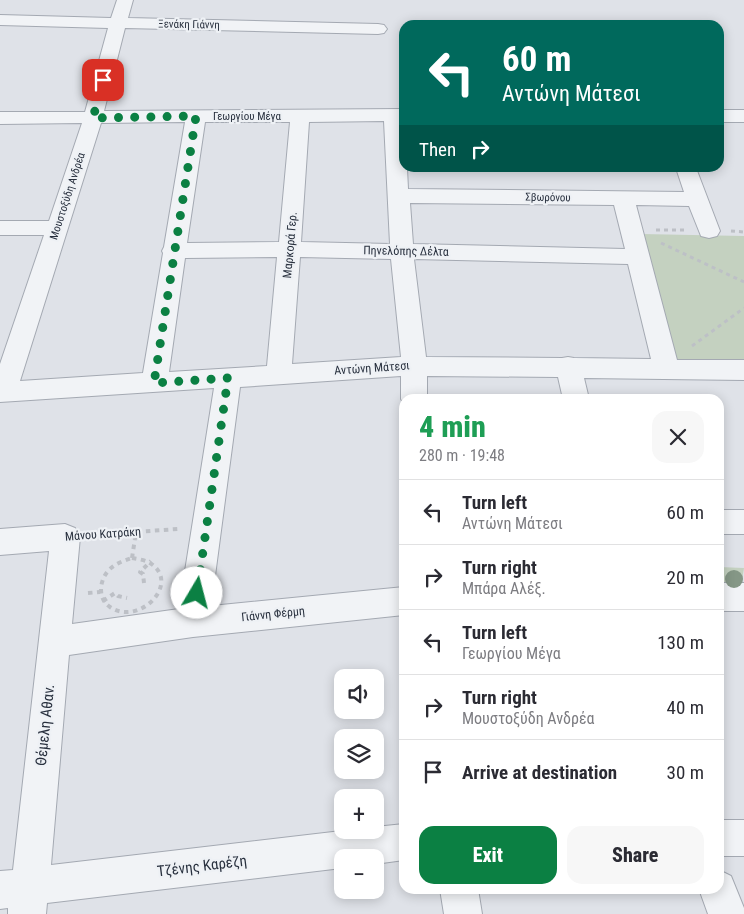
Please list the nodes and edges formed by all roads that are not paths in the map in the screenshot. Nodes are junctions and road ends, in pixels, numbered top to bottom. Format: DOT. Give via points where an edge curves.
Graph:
graph roads {
  1 [pos="126,0"];
  2 [pos="0,20"];
  3 [pos="118,22"];
  4 [pos="378,29"];
  5 [pos="398,115"];
  6 [pos="196,116"];
  7 [pos="300,116"];
  8 [pos="724,116"];
  9 [pos="744,116"];
  10 [pos="0,118"];
  11 [pos="93,118"];
  12 [pos="688,172"];
  13 [pos="398,196"];
  14 [pos="623,198"];
  15 [pos="698,199"];
  16 [pos="0,228"];
  17 [pos="57,228"];
  18 [pos="709,231"];
  19 [pos="290,249"];
  20 [pos="174,250"];
  21 [pos="402,251"];
  22 [pos="638,257"];
  23 [pos="414,366"];
  24 [pos="568,366"];
  25 [pos="666,367"];
  26 [pos="744,370"];
  27 [pos="279,374"];
  28 [pos="228,378"];
  29 [pos="154,383"];
  30 [pos="2,392"];
  31 [pos="414,394"];
  32 [pos="575,394"];
  33 [pos="724,522"];
  34 [pos="744,522"];
  35 [pos="65,537"];
  36 [pos="0,542"];
  37 [pos="724,597"];
  38 [pos="744,597"];
  39 [pos="399,601"];
  40 [pos="193,622"];
  41 [pos="54,642"];
  42 [pos="724,838"];
  43 [pos="744,838"];
  44 [pos="399,843"];
  45 [pos="460,894"];
  46 [pos="720,894"];
  47 [pos="19,896"];
  48 [pos="463,914"];
  49 [pos="727,914"];
  1 -- 3 [label="street, Μουστοξύδη Ανδρέα"];
  2 -- 3 [label="street, Ξενάκη Γιάννη"];
  3 -- 4 [label="street, Ξενάκη Γιάννη"];
  3 -- 11 [label="street, Μουστοξύδη Ανδρέα"];
  5 -- 7 [label="street, Γεωργίου Μέγα"];
  5 -- 13 [label="street"];
  6 -- 7 [label="street, Γεωργίου Μέγα"];
  6 -- 11 [label="street, Γεωργίου Μέγα"];
  6 -- 20 [label="street"];
  7 -- 19 [label="street, Μαρκορά Γερ."];
  8 -- 9 [label="street"];
  10 -- 11 [label="street, Γεωργίου Μέγα"];
  11 -- 17 [label="street, Μουστοξύδη Ανδρέα"];
  12 -- 15 [label="street"];
  13 -- 14 [label="street, Σβωρόνου"];
  13 -- 21 [label="street"];
  14 -- 15 [label="street, Σβωρόνου"];
  14 -- 22 [label="street"];
  15 -- 18 [label="street"];
  16 -- 17 [label="street"];
  17 -- 30 [label="street, Μουστοξύδη Ανδρέα"];
  19 -- 20 [label="street, Πηνελόπης Δέλτα"];
  19 -- 21 [label="street, Πηνελόπης Δέλτα"];
  19 -- 27 [label="street, Μαρκορά Γερ."];
  20 -- 29 [label="street"];
  21 -- 22 [label="street, Πηνελόπης Δέλτα"];
  21 -- 23 [label="street"];
  22 -- 25 [label="street"];
  23 -- 24 [label="street, Αντώνη Μάτεσι"];
  23 -- 27 [label="street, Αντώνη Μάτεσι"];
  23 -- 31 [label="street"];
  24 -- 25 [label="street, Αντώνη Μάτεσι"];
  24 -- 32 [label="street"];
  25 -- 26 [label="street, Αντώνη Μάτεσι"];
  27 -- 28 [label="street, Αντώνη Μάτεσι"];
  28 -- 29 [label="street, Αντώνη Μάτεσι"];
  28 -- 40 [label="street"];
  29 -- 30 [label="street, Αντώνη Μάτεσι"];
  33 -- 34 [label="street"];
  35 -- 36 [label="street, Μάνου Κατράκη"];
  35 -- 41 [label="street, Θέμελη Αθαν."];
  37 -- 38 [label="street"];
  39 -- 40 [label="street, Γιάννη Φέρμη"];
  40 -- 41 [label="street, Γιάννη Φέρμη"];
  41 -- 47 [label="street, Θέμελη Αθαν."];
  42 -- 43 [label="street"];
  44 -- 47 [label="street, Τζένης Καρέζη"];
  45 -- 48 [label="street"];
  46 -- 49 [label="street"];
}
